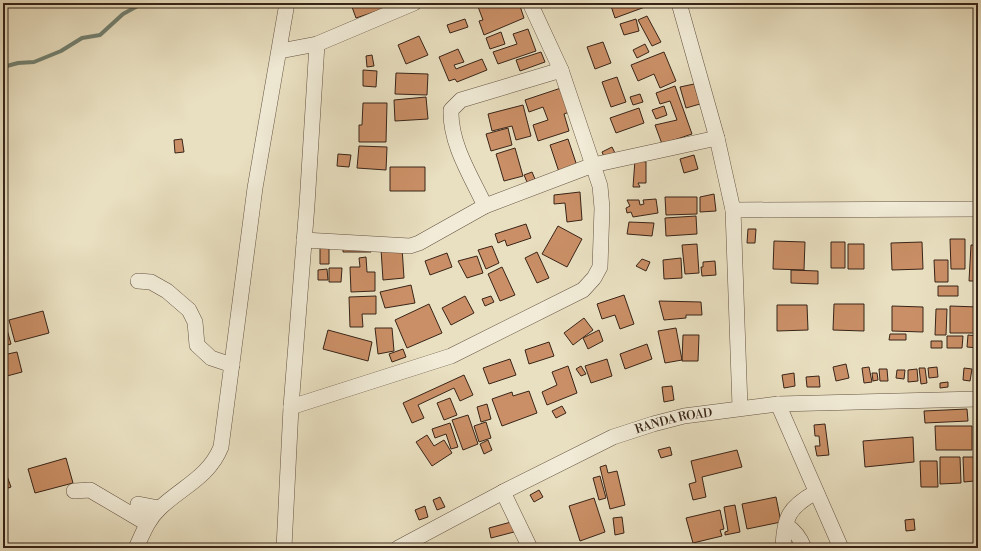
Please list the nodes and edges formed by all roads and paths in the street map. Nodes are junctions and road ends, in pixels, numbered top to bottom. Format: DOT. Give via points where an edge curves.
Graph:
graph roads {
  1 [pos="287,3"];
  2 [pos="414,3"];
  3 [pos="530,3"];
  4 [pos="679,3"];
  5 [pos="317,44"];
  6 [pos="280,50"];
  7 [pos="561,70"];
  8 [pos="717,138"];
  9 [pos="593,165"];
  10 [pos="486,206"];
  11 [pos="978,209"];
  12 [pos="733,210"];
  13 [pos="304,240"];
  14 [pos="138,281"];
  15 [pos="232,365"];
  16 [pos="978,398"];
  17 [pos="778,404"];
  18 [pos="291,407"];
  19 [pos="740,408"];
  20 [pos="74,491"];
  21 [pos="503,492"];
  22 [pos="816,492"];
  23 [pos="159,508"];
  24 [pos="786,525"];
  25 [pos="136,548"];
  26 [pos="284,548"];
  27 [pos="398,548"];
  28 [pos="530,548"];
  29 [pos="783,548"];
  30 [pos="804,548"];
  31 [pos="841,548"];
  1 -- 6 [label="street"];
  2 -- 5 [label="street"];
  3 -- 7 [label="street"];
  4 -- 8 [label="street"];
  5 -- 6 [label="street"];
  5 -- 13 [label="street"];
  6 -- 15 [label="street" via="255,188"];
  7 -- 9 [label="street"];
  7 -- 10 [label="street" via="461,100 451,110 457,145"];
  8 -- 9 [label="street"];
  8 -- 12 [label="street"];
  9 -- 10 [label="street"];
  9 -- 18 [label="street" via="600,186 602,208 600,267 583,290 451,356"];
  10 -- 13 [label="street" via="410,246"];
  11 -- 12 [label="street"];
  12 -- 19 [label="street"];
  13 -- 18 [label="street"];
  14 -- 15 [label="street" via="151,282 167,291 189,310 195,322 197,346 211,358"];
  15 -- 23 [label="street" via="221,447 217,458 210,468"];
  16 -- 17 [label="street, RANDA ROAD"];
  17 -- 19 [label="street, RANDA ROAD"];
  17 -- 22 [label="street"];
  18 -- 26 [label="street"];
  19 -- 21 [label="street, RANDA ROAD" via="684,416 613,437"];
  20 -- 23 [label="street" via="90,490 142,520 138,504"];
  21 -- 27 [label="street, RANDA ROAD"];
  21 -- 28 [label="street"];
  22 -- 24 [label="street" via="799,501"];
  22 -- 31 [label="street"];
  23 -- 25 [label="street" via="148,522"];
  24 -- 29 [label="street"];
  24 -- 30 [label="street" via="794,530"];
}
